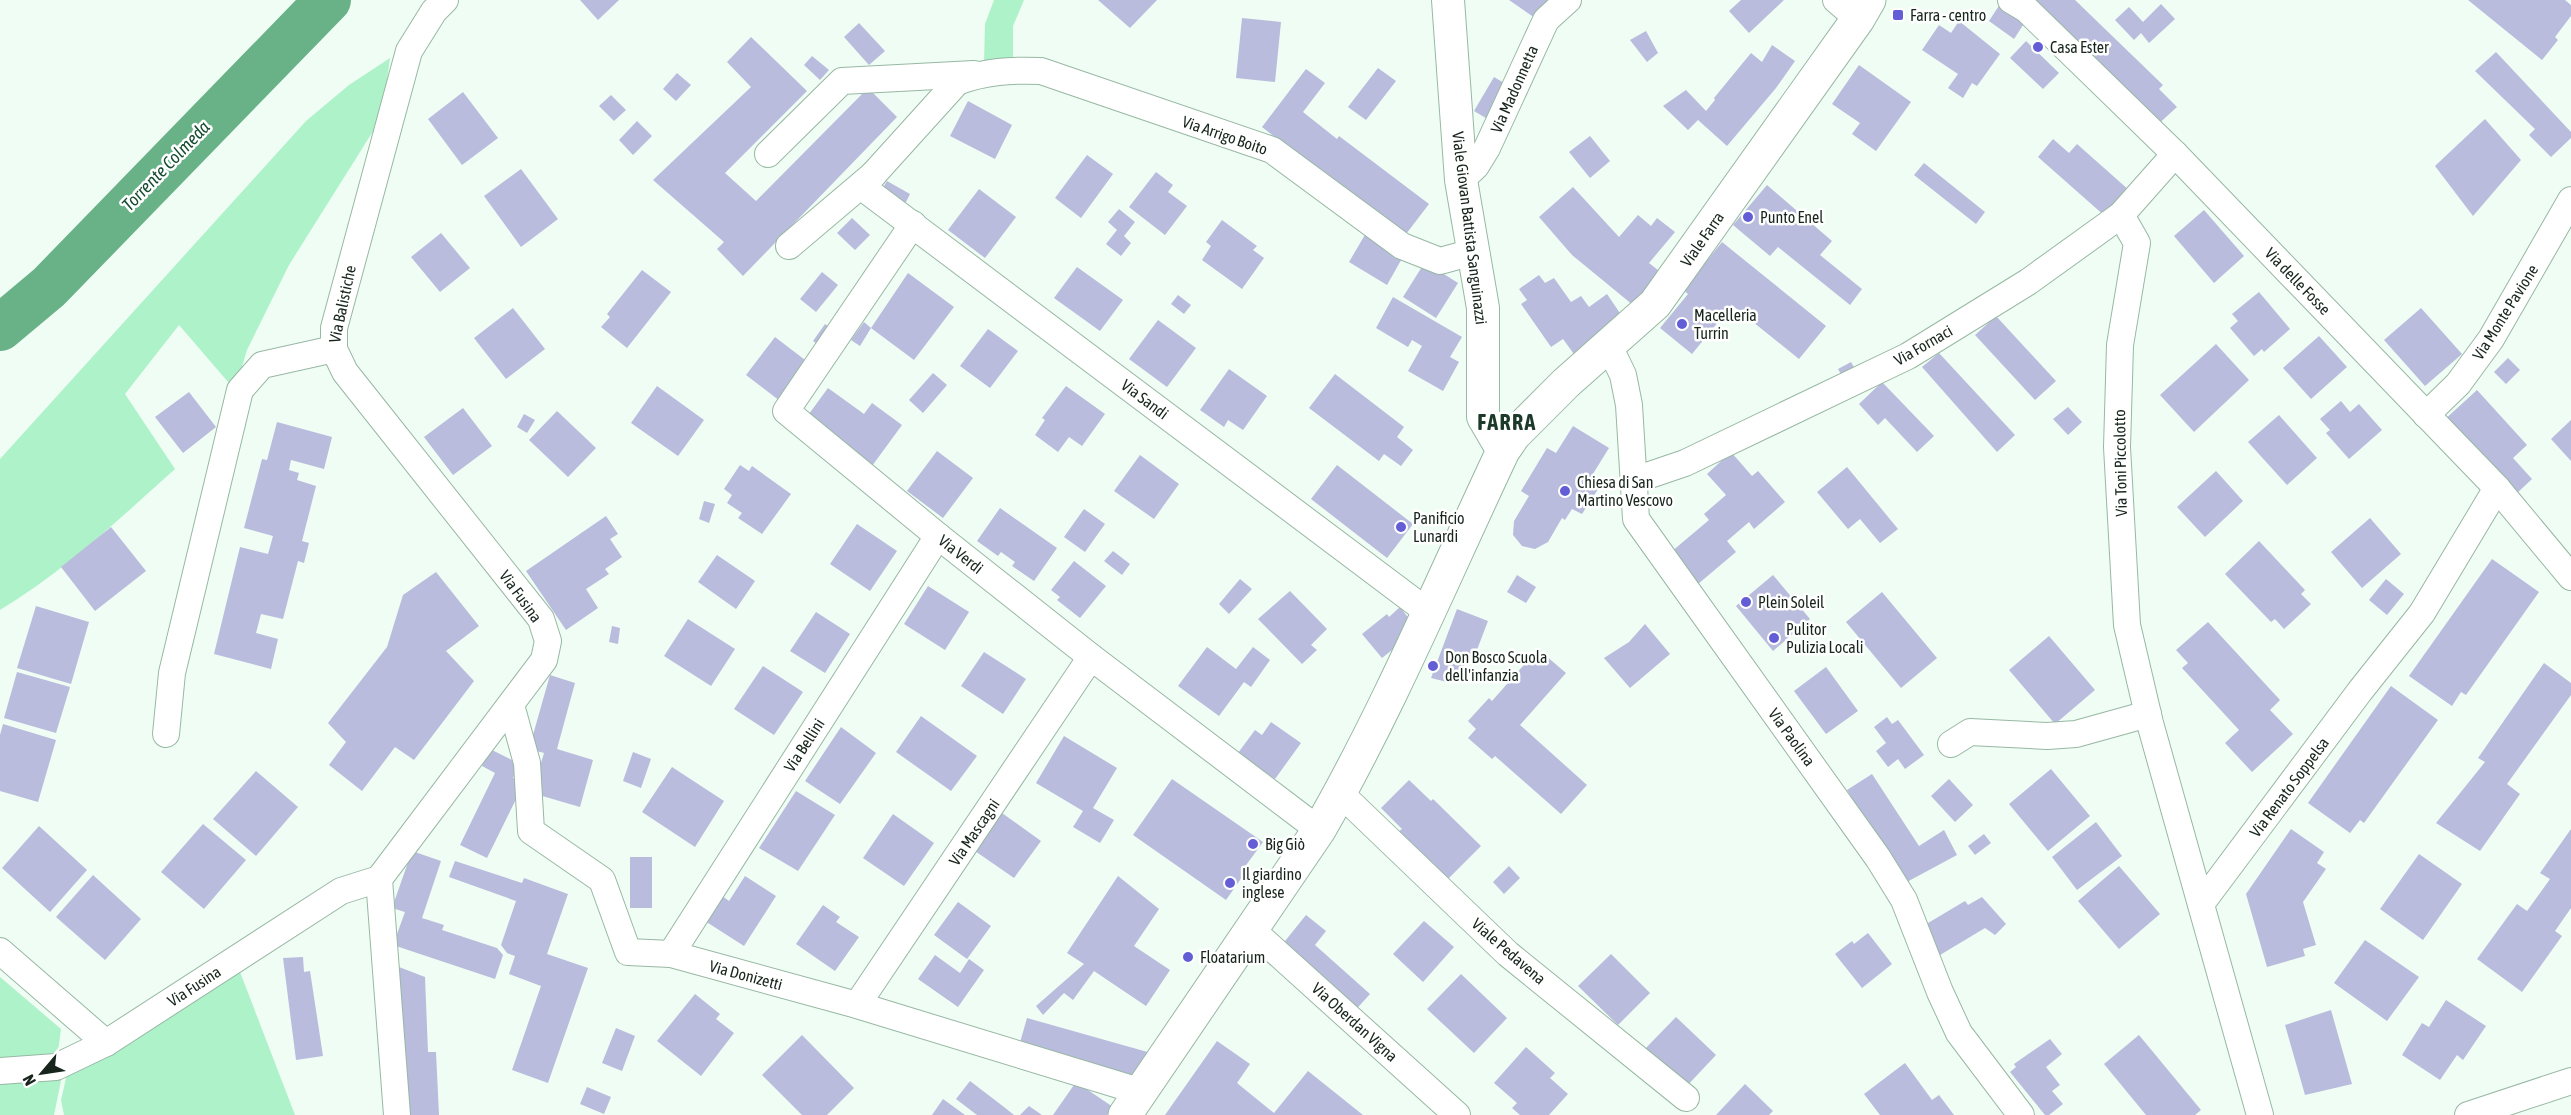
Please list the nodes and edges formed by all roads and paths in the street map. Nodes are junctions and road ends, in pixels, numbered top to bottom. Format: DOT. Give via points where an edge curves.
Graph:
graph roads {
  1 [pos="445,0"];
  2 [pos="1448,0"];
  3 [pos="1568,0"];
  4 [pos="2011,0"];
  5 [pos="1854,6"];
  6 [pos="986,73"];
  7 [pos="768,154"];
  8 [pos="2175,154"];
  9 [pos="868,180"];
  10 [pos="1461,180"];
  11 [pos="2571,200"];
  12 [pos="2121,215"];
  13 [pos="913,224"];
  14 [pos="789,246"];
  15 [pos="1473,252"];
  16 [pos="1609,346"];
  17 [pos="334,349"];
  18 [pos="2426,415"];
  19 [pos="1503,451"];
  20 [pos="1635,480"];
  21 [pos="2497,488"];
  22 [pos="938,536"];
  23 [pos="2571,577"];
  24 [pos="1428,612"];
  25 [pos="1091,657"];
  26 [pos="512,705"];
  27 [pos="2148,714"];
  28 [pos="166,734"];
  29 [pos="1951,744"];
  30 [pos="1340,793"];
  31 [pos="1319,830"];
  32 [pos="380,879"];
  33 [pos="2201,904"];
  34 [pos="1252,930"];
  35 [pos="0,951"];
  36 [pos="671,954"];
  37 [pos="856,1005"];
  38 [pos="106,1043"];
  39 [pos="0,1071"];
  40 [pos="2571,1080"];
  41 [pos="1686,1098"];
  42 [pos="1133,1103"];
  43 [pos="397,1115"];
  44 [pos="1457,1115"];
  45 [pos="2021,1115"];
  46 [pos="2260,1115"];
  47 [pos="2468,1115"];
  1 -- 17 [label="street, Via Balistiche" via="409,51 334,328"];
  2 -- 10 [label="street, Viale Giovan Battista Sanguinazzi"];
  3 -- 10 [label="street, Via Madonnetta" via="1546,21 1487,148"];
  4 -- 8 [label="street, Via delle Fosse" via="2026,9"];
  5 -- 16 [label="main road, Viale Farra" via="1655,304"];
  6 -- 7 [label="street, Via Arrigo Boito" via="842,81"];
  6 -- 9 [label="street, Via Arrigo Boito" via="957,82"];
  6 -- 15 [label="street, Via Arrigo Boito" via="1008,69 1041,71 1272,150 1401,246 1440,261"];
  8 -- 12 [label="street, Via Fornaci"];
  8 -- 18 [label="street, Via delle Fosse"];
  9 -- 13 [label="street, Via Sandi"];
  9 -- 14 [label="street, Via Arrigo Boito"];
  10 -- 15 [label="street, Viale Giovan Battista Sanguinazzi"];
  11 -- 18 [label="street, Via Monte Pavione" via="2491,339 2458,384"];
  12 -- 20 [label="street, Via Fornaci" via="2028,282 1908,356 1685,463"];
  12 -- 27 [label="street, Via Toni Piccolotto" via="2137,243 2120,345 2118,470 2127,625"];
  13 -- 22 [label="street, Via Verdi" via="786,411"];
  13 -- 24 [label="street, Via Sandi"];
  15 -- 19 [label="street, Viale Giovan Battista Sanguinazzi" via="1482,308 1483,417"];
  16 -- 19 [label="main road, Viale Farra" via="1548,400"];
  16 -- 20 [label="street, Via Paolina" via="1623,375 1629,405"];
  17 -- 26 [label="street, Via Fusina" via="345,372 541,619 548,641 544,660"];
  17 -- 28 [label="street, Via Balistiche" via="262,365 240,390 172,673"];
  18 -- 21 [label="street, Via delle Fosse"];
  19 -- 24 [label="main road"];
  20 -- 45 [label="street, Via Paolina" via="1636,519 1878,858 1904,900 1959,1033"];
  21 -- 23 [label="street, Via delle Fosse"];
  21 -- 33 [label="street, Via Renato Soppelsa" via="2422,613"];
  22 -- 25 [label="street, Via Verdi"];
  22 -- 36 [label="street, Via Bellini"];
  24 -- 30 [label="main road" via="1406,665"];
  25 -- 31 [label="street, Via Verdi"];
  25 -- 37 [label="street, Via Mascagni"];
  26 -- 32 [label="street, Via Fusina"];
  26 -- 36 [label="street, Via Donizetti" via="527,763 531,831 602,880 628,952"];
  27 -- 29 [label="street" via="2076,734 1970,732"];
  27 -- 33 [label="street, Via Toni Piccolotto"];
  30 -- 31 [label="main road"];
  30 -- 41 [label="street, Viale Pedavena" via="1508,954"];
  31 -- 34 [label="main road"];
  32 -- 38 [label="street, Via Fusina" via="341,891"];
  32 -- 43 [label="street"];
  33 -- 46 [label="street"];
  34 -- 42 [label="main road"];
  34 -- 44 [label="street, Via Oberdan Vigna"];
  35 -- 38 [label="street"];
  36 -- 37 [label="street, Via Donizetti"];
  37 -- 42 [label="street, Via Donizetti"];
  38 -- 39 [label="street, Via Fusina" via="56,1067"];
  40 -- 47 [label="street"];
}
